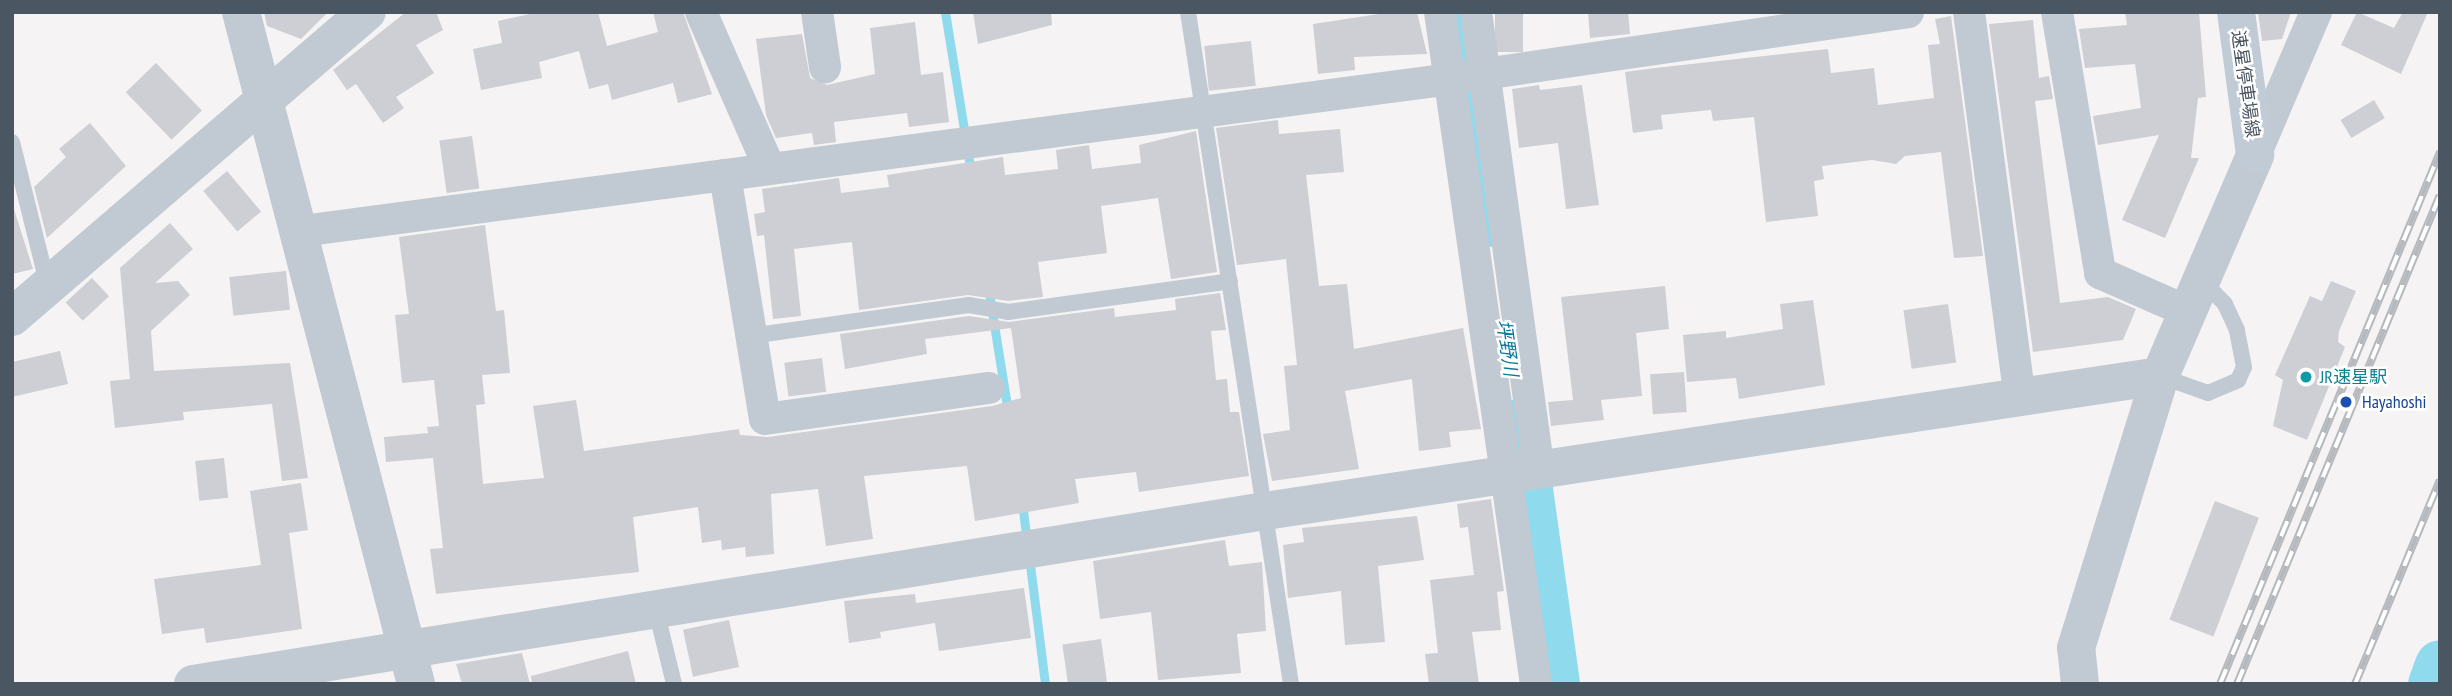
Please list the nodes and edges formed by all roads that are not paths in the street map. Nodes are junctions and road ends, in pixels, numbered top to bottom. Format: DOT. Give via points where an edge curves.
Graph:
graph roads {
  1 [pos="241,12"];
  2 [pos="367,12"];
  3 [pos="701,12"];
  4 [pos="817,12"];
  5 [pos="1188,12"];
  6 [pos="1440,12"];
  7 [pos="1476,12"];
  8 [pos="1908,12"];
  9 [pos="1969,12"];
  10 [pos="2057,12"];
  11 [pos="2235,12"];
  12 [pos="2315,12"];
  13 [pos="825,67"];
  14 [pos="1485,74"];
  15 [pos="1450,79"];
  16 [pos="267,104"];
  17 [pos="1203,111"];
  18 [pos="12,142"];
  19 [pos="2255,155"];
  20 [pos="771,169"];
  21 [pos="725,175"];
  22 [pos="302,231"];
  23 [pos="1230,281"];
  24 [pos="48,286"];
  25 [pos="2193,294"];
  26 [pos="12,317"];
  27 [pos="751,336"];
  28 [pos="2160,376"];
  29 [pos="989,388"];
  30 [pos="2020,397"];
  31 [pos="1525,472"];
  32 [pos="1265,511"];
  33 [pos="656,610"];
  34 [pos="412,666"];
  35 [pos="193,684"];
  36 [pos="674,684"];
  37 [pos="1292,684"];
  38 [pos="1536,684"];
  39 [pos="2080,684"];
  1 -- 16 [label="street"];
  2 -- 16 [label="street"];
  3 -- 20 [label="street"];
  4 -- 13 [label="street"];
  5 -- 17 [label="lane"];
  6 -- 15 [label="street"];
  7 -- 14 [label="street"];
  8 -- 14 [label="street"];
  9 -- 30 [label="street"];
  10 -- 25 [label="street" via="2100,273"];
  11 -- 19 [label="main road, 速星停車場線"];
  12 -- 19 [label="street"];
  14 -- 15 [label="street"];
  14 -- 31 [label="street"];
  15 -- 17 [label="street"];
  15 -- 31 [label="street"];
  16 -- 22 [label="street"];
  16 -- 24 [label="street"];
  17 -- 20 [label="street"];
  17 -- 23 [label="lane"];
  18 -- 24 [label="lane"];
  19 -- 25 [label="street"];
  20 -- 21 [label="street"];
  21 -- 22 [label="street"];
  21 -- 27 [label="street"];
  22 -- 34 [label="street"];
  23 -- 27 [label="lane" via="1008,312 969,305"];
  23 -- 32 [label="lane"];
  24 -- 26 [label="street"];
  25 -- 28 [label="street"];
  25 -- 28 [label="lane" via="2233,321 2245,354 2244,367 2238,380 2208,393"];
  27 -- 29 [label="street" via="765,419"];
  28 -- 30 [label="street"];
  28 -- 39 [label="street" via="2076,648"];
  30 -- 31 [label="street"];
  31 -- 32 [label="street"];
  31 -- 38 [label="street"];
  32 -- 33 [label="street"];
  32 -- 37 [label="lane"];
  33 -- 34 [label="street"];
  33 -- 36 [label="lane"];
  34 -- 35 [label="street"];
}
